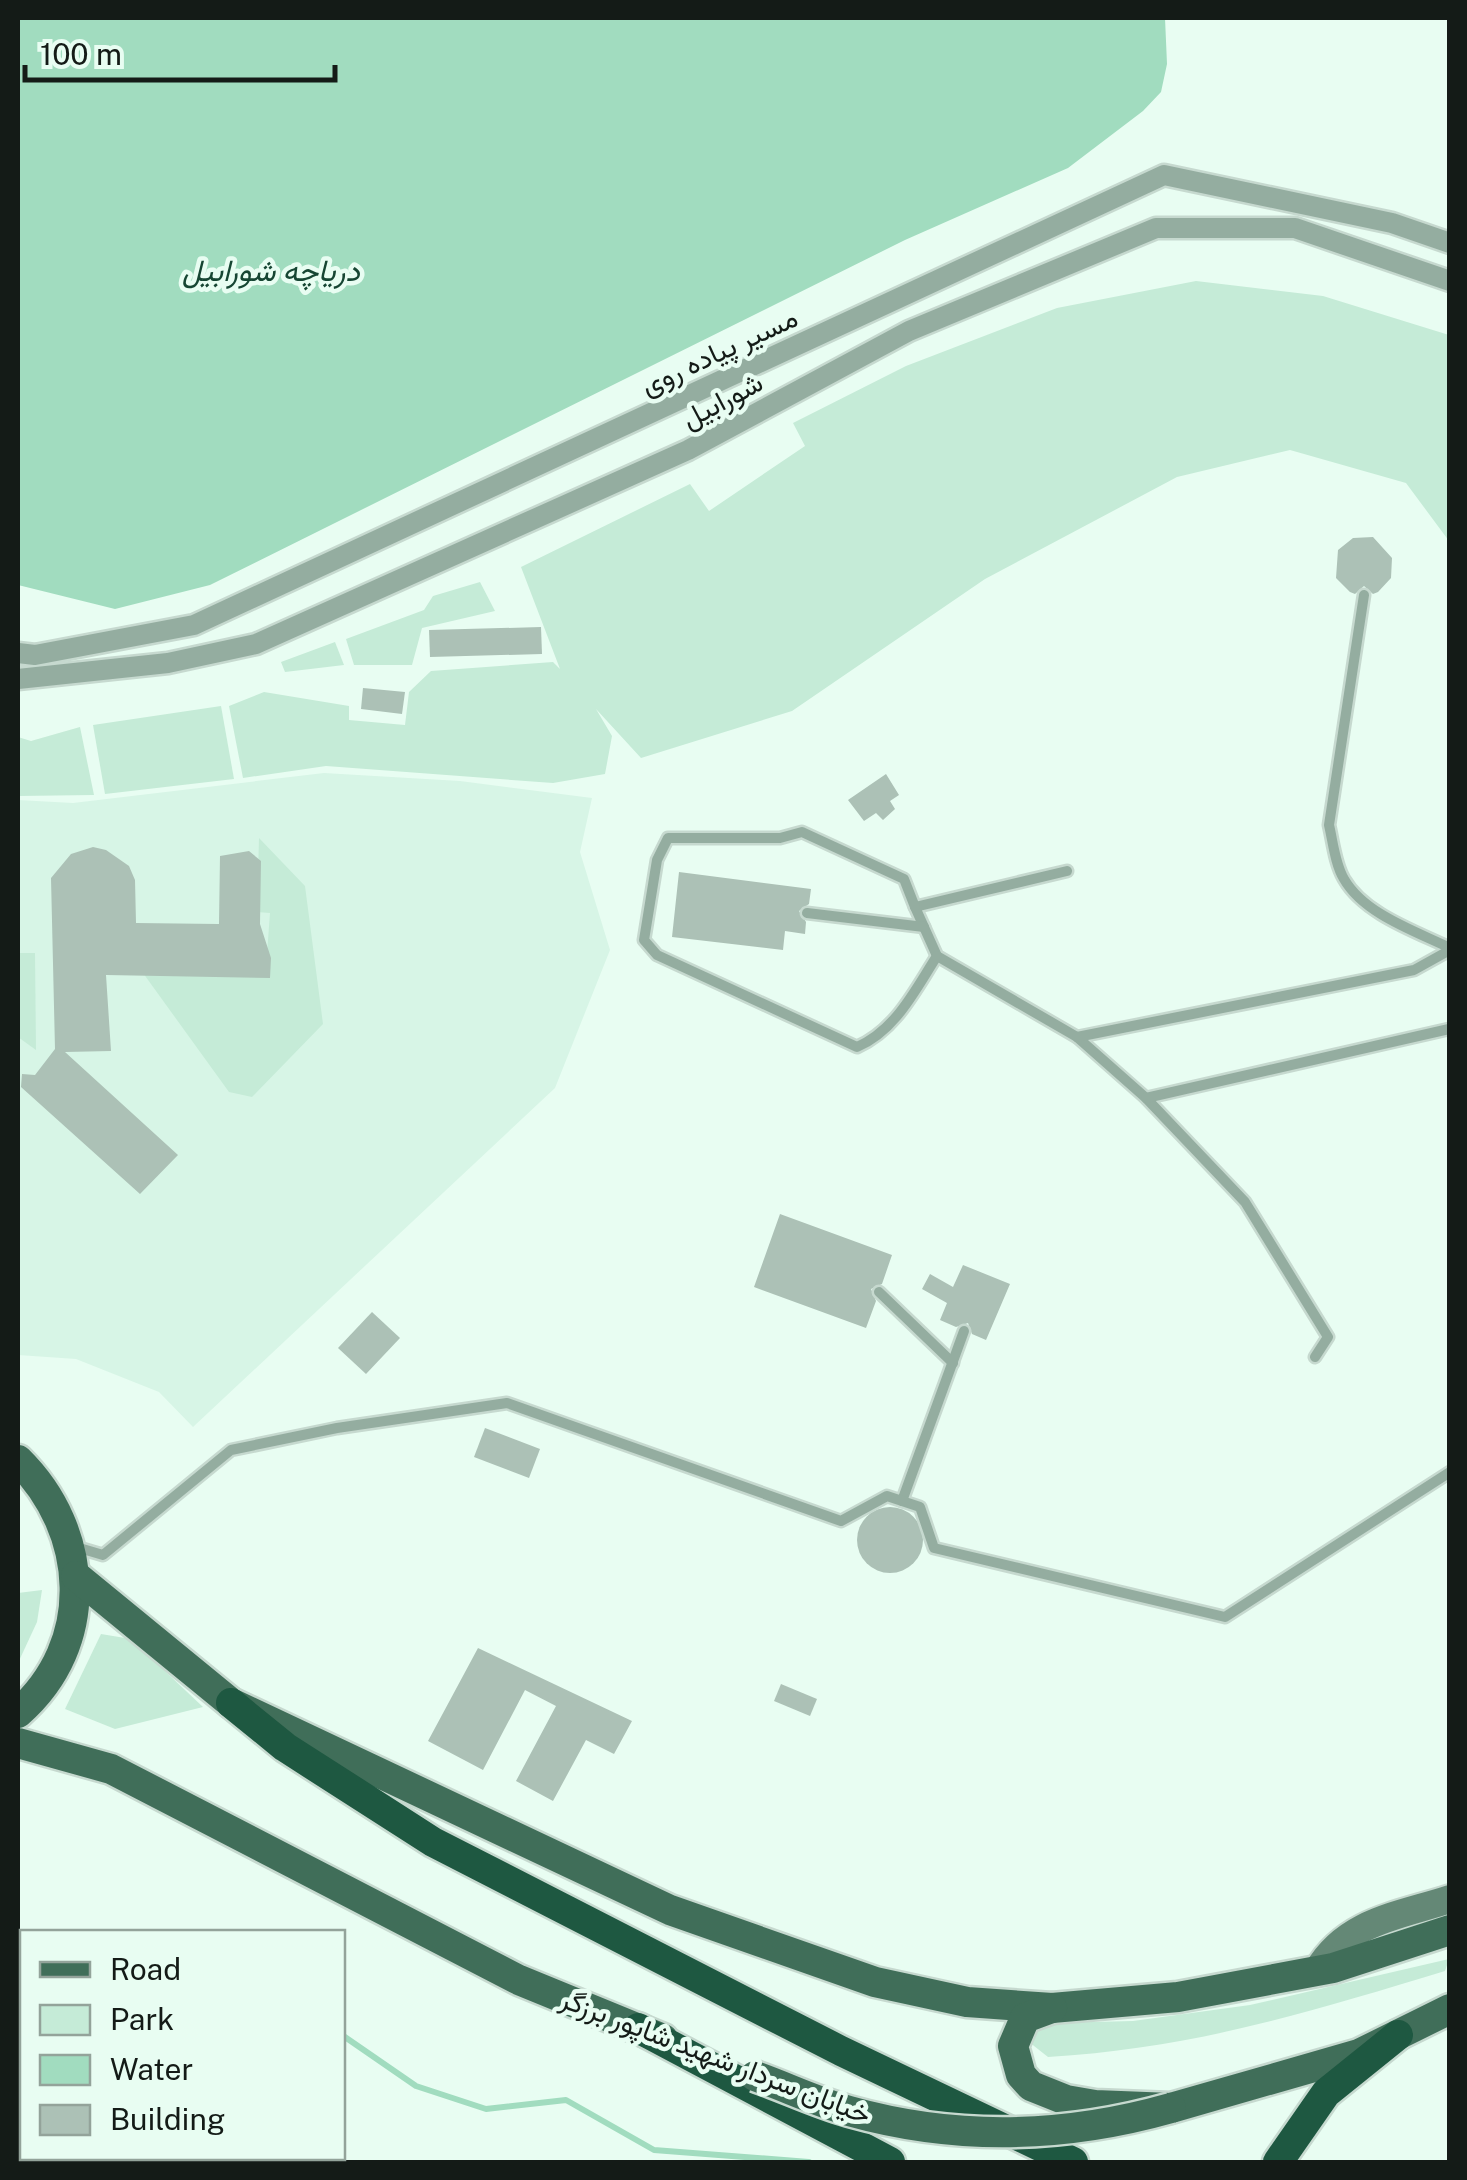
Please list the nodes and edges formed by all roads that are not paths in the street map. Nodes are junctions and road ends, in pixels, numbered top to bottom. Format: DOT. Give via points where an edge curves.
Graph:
graph roads {
  1 [pos="1450,243"];
  2 [pos="1450,280"];
  3 [pos="1364,595"];
  4 [pos="18,653"];
  5 [pos="18,679"];
  6 [pos="1067,871"];
  7 [pos="914,906"];
  8 [pos="808,913"];
  9 [pos="924,928"];
  10 [pos="1450,949"];
  11 [pos="937,956"];
  12 [pos="1449,1029"];
  13 [pos="1077,1037"];
  14 [pos="1146,1098"];
  15 [pos="879,1292"];
  16 [pos="964,1331"];
  17 [pos="1314,1357"];
  18 [pos="953,1363"];
  19 [pos="18,1460"];
  20 [pos="1450,1472"];
  21 [pos="902,1501"];
  22 [pos="71,1545"];
  23 [pos="76,1576"];
  24 [pos="231,1703"];
  25 [pos="18,1713"];
  26 [pos="18,1744"];
  27 [pos="1450,1899"];
  28 [pos="1450,1930"];
  29 [pos="1318,1970"];
  30 [pos="1052,2008"];
  31 [pos="1450,2008"];
  32 [pos="638,2028"];
  33 [pos="1398,2035"];
  34 [pos="1171,2108"];
  35 [pos="890,2162"];
  36 [pos="1074,2162"];
  37 [pos="1278,2162"];
  1 -- 4 [label="street, مسیر پیاده روی" via="1392,223 1164,176 194,624"];
  2 -- 5 [label="street, شورابیل" via="1296,228 1156,228 910,331 688,450 256,644 151,665"];
  3 -- 10 [label="lane" via="1330,825 1334,849 1344,880 1372,908"];
  6 -- 7 [label="lane"];
  7 -- 9 [label="lane"];
  7 -- 11 [label="lane" via="904,879 802,832 780,838 668,838 657,860 644,940 657,955 857,1047 877,1038 900,1012"];
  8 -- 9 [label="lane"];
  9 -- 11 [label="lane"];
  10 -- 13 [label="lane" via="1414,970"];
  11 -- 13 [label="lane"];
  12 -- 14 [label="lane"];
  13 -- 14 [label="lane"];
  14 -- 17 [label="lane" via="1245,1202 1328,1336"];
  15 -- 18 [label="lane"];
  16 -- 18 [label="lane"];
  18 -- 21 [label="lane"];
  19 -- 22 [label="main road" via="48,1495"];
  20 -- 21 [label="lane" via="1226,1617 934,1548 920,1507"];
  21 -- 22 [label="lane" via="888,1496 841,1521 507,1403 230,1450 104,1556"];
  22 -- 23 [label="main road"];
  23 -- 24 [label="main road"];
  23 -- 25 [label="main road" via="62,1653"];
  24 -- 30 [label="main road" via="602,1879 768,1948 927,1996"];
  24 -- 36 [label="highway" via="285,1748 434,1842"];
  26 -- 32 [label="main road, خیابان سردار شهید شاپور برزگر" via="111,1769 519,1980"];
  27 -- 29 [label="main road" via="1348,1933"];
  28 -- 29 [label="main road"];
  29 -- 30 [label="main road" via="1178,1997"];
  30 -- 34 [label="main road" via="1026,2018 1013,2046 1021,2075 1032,2086 1066,2100"];
  31 -- 33 [label="main road, خیابان سردار شهید شاپور برزگر"];
  32 -- 34 [label="main road, خیابان سردار شهید شاپور برزگر, bridge" via="876,2118 1006,2132 1082,2130"];
  32 -- 35 [label="highway"];
  33 -- 34 [label="main road, خیابان سردار شهید شاپور برزگر" via="1358,2054"];
  33 -- 37 [label="highway" via="1326,2093"];
}
